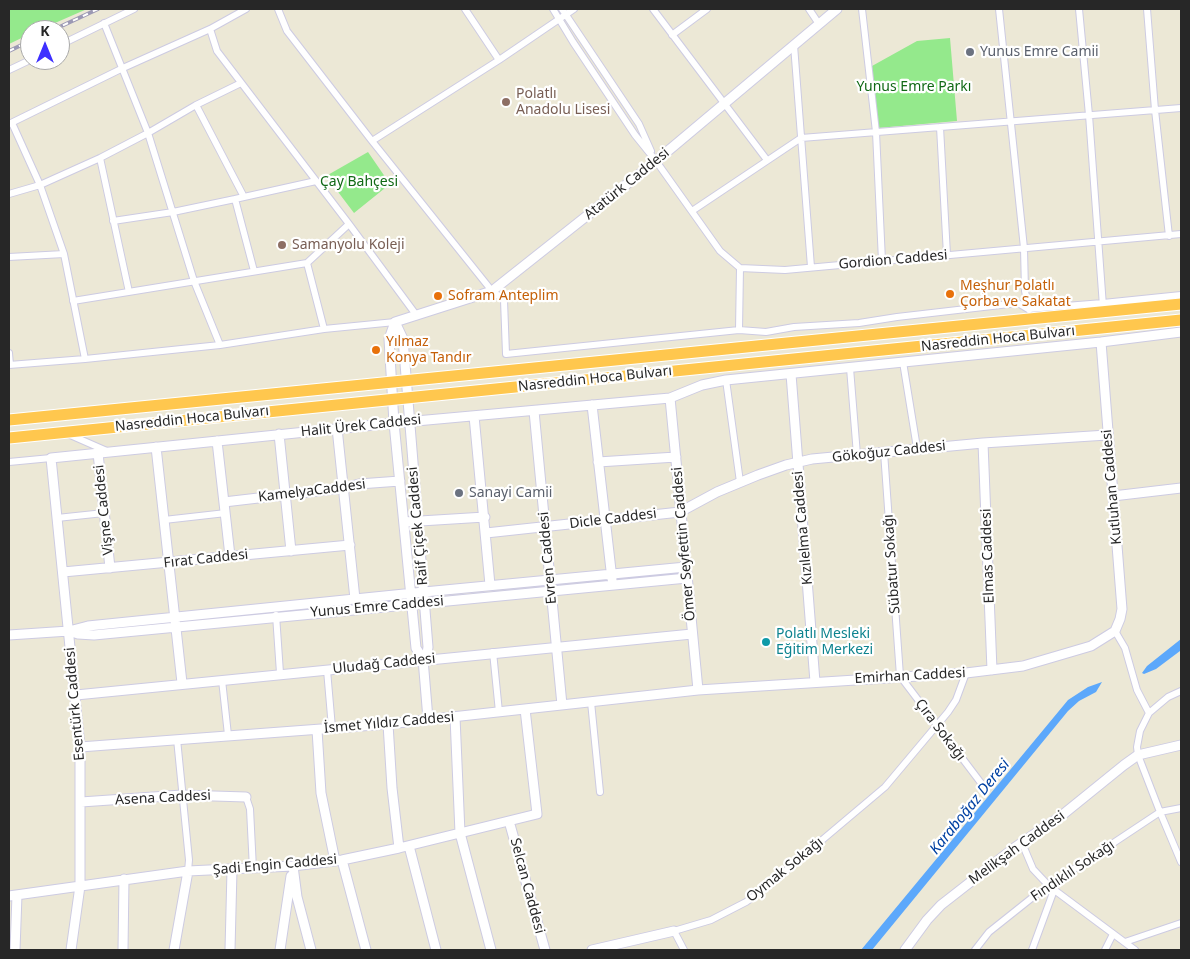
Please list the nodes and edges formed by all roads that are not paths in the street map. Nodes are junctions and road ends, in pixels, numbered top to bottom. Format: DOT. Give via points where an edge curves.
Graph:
graph roads {
  1 [pos="134,9"];
  2 [pos="246,9"];
  3 [pos="278,9"];
  4 [pos="465,9"];
  5 [pos="553,9"];
  6 [pos="574,9"];
  7 [pos="653,9"];
  8 [pos="707,9"];
  9 [pos="809,9"];
  10 [pos="837,9"];
  11 [pos="862,9"];
  12 [pos="999,9"];
  13 [pos="1079,9"];
  14 [pos="1147,9"];
  15 [pos="562,14"];
  16 [pos="104,24"];
  17 [pos="819,24"];
  18 [pos="210,29"];
  19 [pos="672,35"];
  20 [pos="70,40"];
  21 [pos="794,45"];
  22 [pos="499,60"];
  23 [pos="123,68"];
  24 [pos="241,83"];
  25 [pos="725,103"];
  26 [pos="196,105"];
  27 [pos="1181,108"];
  28 [pos="1155,110"];
  29 [pos="1089,115"];
  30 [pos="1011,121"];
  31 [pos="10,123"];
  32 [pos="940,127"];
  33 [pos="876,132"];
  34 [pos="148,133"];
  35 [pos="801,138"];
  36 [pos="372,141"];
  37 [pos="100,158"];
  38 [pos="768,160"];
  39 [pos="656,161"];
  40 [pos="316,181"];
  41 [pos="40,185"];
  42 [pos="9,194"];
  43 [pos="244,197"];
  44 [pos="235,199"];
  45 [pos="692,211"];
  46 [pos="173,212"];
  47 [pos="114,221"];
  48 [pos="349,224"];
  49 [pos="1181,234"];
  50 [pos="1169,236"];
  51 [pos="1098,241"];
  52 [pos="1024,248"];
  53 [pos="64,254"];
  54 [pos="947,255"];
  55 [pos="9,257"];
  56 [pos="882,261"];
  57 [pos="307,263"];
  58 [pos="811,267"];
  59 [pos="740,268"];
  60 [pos="254,271"];
  61 [pos="194,281"];
  62 [pos="492,291"];
  63 [pos="129,292"];
  64 [pos="1181,295"];
  65 [pos="73,301"];
  66 [pos="1181,304"];
  67 [pos="1103,308"];
  68 [pos="1029,314"];
  69 [pos="417,316"];
  70 [pos="1181,320"];
  71 [pos="395,322"];
  72 [pos="324,330"];
  73 [pos="739,330"];
  74 [pos="1181,332"];
  75 [pos="1100,342"];
  76 [pos="220,346"];
  77 [pos="9,353"];
  78 [pos="85,360"];
  79 [pos="902,362"];
  80 [pos="10,365"];
  81 [pos="850,368"];
  82 [pos="791,374"];
  83 [pos="726,380"];
  84 [pos="407,381"];
  85 [pos="392,382"];
  86 [pos="408,398"];
  87 [pos="670,398"];
  88 [pos="393,399"];
  89 [pos="592,406"];
  90 [pos="534,411"];
  91 [pos="474,416"];
  92 [pos="9,420"];
  93 [pos="410,421"];
  94 [pos="394,423"];
  95 [pos="337,428"];
  96 [pos="64,432"];
  97 [pos="279,434"];
  98 [pos="1107,435"];
  99 [pos="9,438"];
  100 [pos="217,441"];
  101 [pos="983,443"];
  102 [pos="156,447"];
  103 [pos="917,448"];
  104 [pos="110,452"];
  105 [pos="884,452"];
  106 [pos="98,453"];
  107 [pos="857,455"];
  108 [pos="676,457"];
  109 [pos="51,458"];
  110 [pos="9,462"];
  111 [pos="598,462"];
  112 [pos="798,462"];
  113 [pos="400,481"];
  114 [pos="740,482"];
  115 [pos="344,488"];
  116 [pos="1181,488"];
  117 [pos="285,495"];
  118 [pos="1113,496"];
  119 [pos="224,502"];
  120 [pos="680,512"];
  121 [pos="104,513"];
  122 [pos="226,514"];
  123 [pos="484,517"];
  124 [pos="58,518"];
  125 [pos="164,520"];
  126 [pos="418,521"];
  127 [pos="605,521"];
  128 [pos="404,522"];
  129 [pos="546,527"];
  130 [pos="486,533"];
  131 [pos="350,545"];
  132 [pos="291,551"];
  133 [pos="230,556"];
  134 [pos="169,562"];
  135 [pos="686,567"];
  136 [pos="110,568"];
  137 [pos="63,572"];
  138 [pos="611,574"];
  139 [pos="687,578"];
  140 [pos="550,580"];
  141 [pos="612,584"];
  142 [pos="490,585"];
  143 [pos="551,590"];
  144 [pos="424,592"];
  145 [pos="410,593"];
  146 [pos="355,599"];
  147 [pos="425,603"];
  148 [pos="412,604"];
  149 [pos="276,607"];
  150 [pos="276,617"];
  151 [pos="175,622"];
  152 [pos="69,631"];
  153 [pos="1115,631"];
  154 [pos="9,634"];
  155 [pos="692,634"];
  156 [pos="557,646"];
  157 [pos="493,652"];
  158 [pos="423,659"];
  159 [pos="327,670"];
  160 [pos="992,670"];
  161 [pos="280,673"];
  162 [pos="966,673"];
  163 [pos="900,676"];
  164 [pos="222,680"];
  165 [pos="815,682"];
  166 [pos="182,683"];
  167 [pos="698,690"];
  168 [pos="1181,690"];
  169 [pos="76,695"];
  170 [pos="591,702"];
  171 [pos="562,705"];
  172 [pos="525,709"];
  173 [pos="499,712"];
  174 [pos="1149,713"];
  175 [pos="455,717"];
  176 [pos="428,719"];
  177 [pos="388,724"];
  178 [pos="936,726"];
  179 [pos="332,728"];
  180 [pos="317,730"];
  181 [pos="228,735"];
  182 [pos="177,739"];
  183 [pos="1181,745"];
  184 [pos="80,747"];
  185 [pos="1138,755"];
  186 [pos="981,783"];
  187 [pos="600,792"];
  188 [pos="182,795"];
  189 [pos="246,797"];
  190 [pos="80,802"];
  191 [pos="1181,808"];
  192 [pos="1160,812"];
  193 [pos="509,821"];
  194 [pos="460,833"];
  195 [pos="1022,843"];
  196 [pos="409,846"];
  197 [pos="399,848"];
  198 [pos="338,861"];
  199 [pos="1181,862"];
  200 [pos="293,866"];
  201 [pos="253,869"];
  202 [pos="232,870"];
  203 [pos="188,872"];
  204 [pos="124,879"];
  205 [pos="80,886"];
  206 [pos="1051,888"];
  207 [pos="13,896"];
  208 [pos="1181,923"];
  209 [pos="674,931"];
  210 [pos="1113,934"];
  211 [pos="1126,942"];
  212 [pos="15,950"];
  213 [pos="71,950"];
  214 [pos="122,950"];
  215 [pos="174,950"];
  216 [pos="230,950"];
  217 [pos="280,950"];
  218 [pos="311,950"];
  219 [pos="366,950"];
  220 [pos="436,950"];
  221 [pos="491,950"];
  222 [pos="545,950"];
  223 [pos="592,950"];
  224 [pos="684,950"];
  225 [pos="905,950"];
  226 [pos="975,950"];
  227 [pos="1032,950"];
  228 [pos="1105,950"];
  229 [pos="1135,950"];
  1 -- 16 [label="street"];
  2 -- 18 [label="street"];
  3 -- 36 [label="street" via="287,31"];
  4 -- 22 [label="street"];
  5 -- 15 [label="street"];
  6 -- 15 [label="street"];
  7 -- 19 [label="street"];
  8 -- 19 [label="street"];
  9 -- 17 [label="street"];
  10 -- 17 [label="street, Atatürk Caddesi"];
  11 -- 33 [label="street"];
  12 -- 30 [label="street"];
  13 -- 29 [label="street"];
  14 -- 28 [label="street"];
  15 -- 22 [label="street"];
  15 -- 39 [label="street" via="639,124"];
  16 -- 20 [label="street"];
  16 -- 23 [label="street"];
  17 -- 21 [label="street, Atatürk Caddesi"];
  18 -- 23 [label="street"];
  18 -- 24 [label="street" via="217,51"];
  19 -- 25 [label="street"];
  21 -- 25 [label="street, Atatürk Caddesi"];
  21 -- 35 [label="street"];
  22 -- 36 [label="street"];
  23 -- 31 [label="street"];
  23 -- 34 [label="street"];
  24 -- 26 [label="street"];
  24 -- 40 [label="street"];
  25 -- 38 [label="street"];
  25 -- 39 [label="street, Atatürk Caddesi"];
  26 -- 34 [label="street"];
  26 -- 43 [label="street"];
  27 -- 28 [label="street"];
  28 -- 29 [label="street"];
  28 -- 50 [label="street"];
  29 -- 30 [label="street"];
  29 -- 51 [label="street"];
  30 -- 32 [label="street"];
  30 -- 52 [label="street"];
  31 -- 41 [label="street"];
  32 -- 33 [label="street"];
  32 -- 54 [label="street"];
  33 -- 35 [label="street"];
  33 -- 56 [label="street"];
  34 -- 37 [label="street"];
  34 -- 46 [label="street"];
  35 -- 38 [label="street"];
  35 -- 58 [label="street"];
  36 -- 62 [label="street"];
  37 -- 41 [label="street"];
  37 -- 47 [label="street"];
  38 -- 45 [label="street"];
  39 -- 45 [label="street"];
  39 -- 62 [label="street, Atatürk Caddesi"];
  40 -- 43 [label="street"];
  40 -- 48 [label="street"];
  41 -- 42 [label="street"];
  41 -- 53 [label="street"];
  43 -- 44 [label="street"];
  44 -- 46 [label="street"];
  44 -- 60 [label="street"];
  45 -- 59 [label="street" via="720,251"];
  46 -- 47 [label="street"];
  46 -- 61 [label="street"];
  47 -- 63 [label="street"];
  48 -- 57 [label="street"];
  48 -- 69 [label="street"];
  49 -- 50 [label="street, Gordion Caddesi"];
  50 -- 51 [label="street, Gordion Caddesi"];
  51 -- 52 [label="street, Gordion Caddesi"];
  51 -- 67 [label="street"];
  52 -- 54 [label="street, Gordion Caddesi"];
  52 -- 68 [label="street"];
  53 -- 55 [label="street"];
  53 -- 65 [label="street"];
  54 -- 56 [label="street, Gordion Caddesi"];
  56 -- 58 [label="street, Gordion Caddesi"];
  57 -- 60 [label="street"];
  57 -- 72 [label="street"];
  58 -- 59 [label="street, Gordion Caddesi" via="785,270"];
  59 -- 73 [label="street"];
  60 -- 61 [label="street"];
  61 -- 63 [label="street"];
  61 -- 76 [label="street"];
  62 -- 69 [label="street, Atatürk Caddesi"];
  62 -- 73 [label="street" via="504,300 506,354"];
  63 -- 65 [label="street"];
  64 -- 67 [label="street"];
  65 -- 78 [label="street"];
  66 -- 67 [label="highway, Nasreddin Hoca Bulvarı"];
  67 -- 68 [label="highway, Nasreddin Hoca Bulvarı"];
  68 -- 73 [label="street" via="1018,303 859,323 766,332"];
  68 -- 84 [label="highway, Nasreddin Hoca Bulvarı"];
  69 -- 71 [label="street, Atatürk Caddesi"];
  70 -- 86 [label="highway, Nasreddin Hoca Bulvarı"];
  71 -- 72 [label="street"];
  71 -- 84 [label="street, Raif Çiçek Caddesi" via="404,339"];
  71 -- 85 [label="street, Raif Çiçek Caddesi" via="389,339"];
  72 -- 76 [label="street"];
  74 -- 75 [label="street, Halit Ürek Caddesi"];
  75 -- 79 [label="street, Halit Ürek Caddesi"];
  75 -- 98 [label="street, Kutluhan Caddesi"];
  76 -- 78 [label="street"];
  77 -- 80 [label="street"];
  78 -- 80 [label="street"];
  79 -- 81 [label="street, Halit Ürek Caddesi"];
  79 -- 103 [label="street"];
  81 -- 82 [label="street, Halit Ürek Caddesi"];
  81 -- 107 [label="street"];
  82 -- 83 [label="street, Halit Ürek Caddesi"];
  82 -- 112 [label="street, Kızılelma Caddesi"];
  83 -- 87 [label="street, Halit Ürek Caddesi" via="702,385"];
  83 -- 114 [label="street"];
  84 -- 85 [label="highway, Nasreddin Hoca Bulvarı"];
  84 -- 86 [label="street, Raif Çiçek Caddesi"];
  85 -- 88 [label="street, Raif Çiçek Caddesi"];
  85 -- 92 [label="highway, Nasreddin Hoca Bulvarı"];
  86 -- 88 [label="highway, Nasreddin Hoca Bulvarı"];
  86 -- 93 [label="street, Raif Çiçek Caddesi"];
  87 -- 89 [label="street, Halit Ürek Caddesi"];
  87 -- 108 [label="street, Ömer Seyfettin Caddesi"];
  88 -- 94 [label="street, Raif Çiçek Caddesi"];
  88 -- 96 [label="highway, Nasreddin Hoca Bulvarı"];
  89 -- 90 [label="street, Halit Ürek Caddesi"];
  89 -- 111 [label="street"];
  90 -- 91 [label="street, Halit Ürek Caddesi"];
  90 -- 129 [label="street, Evren Caddesi"];
  91 -- 93 [label="street, Halit Ürek Caddesi"];
  91 -- 123 [label="street"];
  93 -- 94 [label="street, Halit Ürek Caddesi"];
  93 -- 126 [label="street, Raif Çiçek Caddesi"];
  94 -- 95 [label="street, Halit Ürek Caddesi"];
  94 -- 113 [label="street, Raif Çiçek Caddesi"];
  95 -- 97 [label="street, Halit Ürek Caddesi"];
  95 -- 115 [label="street"];
  96 -- 99 [label="highway, Nasreddin Hoca Bulvarı"];
  96 -- 104 [label="street"];
  97 -- 100 [label="street, Halit Ürek Caddesi"];
  97 -- 117 [label="street"];
  98 -- 101 [label="street, Gökoğuz Caddesi"];
  98 -- 118 [label="street, Kutluhan Caddesi"];
  100 -- 102 [label="street, Halit Ürek Caddesi"];
  100 -- 119 [label="street"];
  101 -- 103 [label="street, Gökoğuz Caddesi"];
  101 -- 160 [label="street, Elmas Caddesi"];
  102 -- 104 [label="street, Halit Ürek Caddesi"];
  102 -- 125 [label="street"];
  103 -- 105 [label="street, Gökoğuz Caddesi"];
  104 -- 106 [label="street, Halit Ürek Caddesi"];
  105 -- 107 [label="street, Gökoğuz Caddesi"];
  105 -- 163 [label="street, Sübatur Sokağı"];
  106 -- 109 [label="street, Halit Ürek Caddesi"];
  106 -- 121 [label="street, Vişne Caddesi"];
  107 -- 112 [label="street, Gökoğuz Caddesi"];
  108 -- 111 [label="street"];
  108 -- 120 [label="street, Ömer Seyfettin Caddesi"];
  109 -- 110 [label="street"];
  109 -- 124 [label="street, Esentürk Caddesi"];
  111 -- 127 [label="street"];
  112 -- 114 [label="street, Gökoğuz Caddesi"];
  112 -- 165 [label="street, Kızılelma Caddesi"];
  113 -- 115 [label="street, KamelyaCaddesi"];
  113 -- 128 [label="street, Raif Çiçek Caddesi"];
  114 -- 120 [label="street, Gökoğuz Caddesi"];
  115 -- 117 [label="street, KamelyaCaddesi"];
  115 -- 131 [label="street"];
  116 -- 118 [label="street"];
  117 -- 119 [label="street, KamelyaCaddesi"];
  117 -- 132 [label="street"];
  118 -- 153 [label="street, Kutluhan Caddesi" via="1122,609"];
  119 -- 122 [label="street"];
  120 -- 127 [label="street, Dicle Caddesi"];
  120 -- 135 [label="street, Ömer Seyfettin Caddesi"];
  121 -- 124 [label="street"];
  121 -- 136 [label="street, Vişne Caddesi"];
  122 -- 125 [label="street"];
  122 -- 133 [label="street"];
  123 -- 126 [label="street"];
  123 -- 130 [label="street"];
  124 -- 137 [label="street, Esentürk Caddesi"];
  125 -- 134 [label="street"];
  126 -- 128 [label="street"];
  126 -- 144 [label="street, Raif Çiçek Caddesi"];
  127 -- 129 [label="street, Dicle Caddesi"];
  127 -- 138 [label="street"];
  128 -- 145 [label="street, Raif Çiçek Caddesi"];
  129 -- 130 [label="street, Dicle Caddesi"];
  129 -- 140 [label="street, Evren Caddesi"];
  130 -- 142 [label="street"];
  131 -- 132 [label="street, Fırat Caddesi"];
  131 -- 146 [label="street"];
  132 -- 133 [label="street, Fırat Caddesi"];
  133 -- 134 [label="street, Fırat Caddesi"];
  134 -- 136 [label="street, Fırat Caddesi"];
  134 -- 151 [label="street"];
  135 -- 138 [label="street, Yunus Emre Caddesi"];
  135 -- 139 [label="street, Ömer Seyfettin Caddesi"];
  136 -- 137 [label="street, Fırat Caddesi"];
  137 -- 152 [label="street, Esentürk Caddesi"];
  138 -- 140 [label="street, Yunus Emre Caddesi"];
  138 -- 141 [label="street"];
  139 -- 141 [label="street, Yunus Emre Caddesi"];
  139 -- 155 [label="street, Ömer Seyfettin Caddesi"];
  140 -- 142 [label="street, Yunus Emre Caddesi"];
  140 -- 143 [label="street, Evren Caddesi"];
  141 -- 143 [label="street, Yunus Emre Caddesi"];
  142 -- 144 [label="street, Yunus Emre Caddesi"];
  143 -- 147 [label="street, Yunus Emre Caddesi"];
  143 -- 156 [label="street, Evren Caddesi"];
  144 -- 145 [label="street, Yunus Emre Caddesi"];
  144 -- 147 [label="street, Raif Çiçek Caddesi"];
  145 -- 146 [label="street, Yunus Emre Caddesi"];
  145 -- 148 [label="street, Raif Çiçek Caddesi"];
  146 -- 149 [label="street, Yunus Emre Caddesi"];
  147 -- 148 [label="street, Yunus Emre Caddesi"];
  147 -- 158 [label="street, Raif Çiçek Caddesi" via="428,647"];
  148 -- 150 [label="street, Yunus Emre Caddesi"];
  148 -- 158 [label="street, Raif Çiçek Caddesi" via="416,648"];
  149 -- 150 [label="street"];
  149 -- 151 [label="street, Yunus Emre Caddesi"];
  150 -- 151 [label="street, Yunus Emre Caddesi"];
  150 -- 161 [label="street"];
  151 -- 152 [label="street, Yunus Emre Caddesi" via="88,626"];
  151 -- 166 [label="street"];
  152 -- 154 [label="street, Yunus Emre Caddesi"];
  152 -- 169 [label="street, Esentürk Caddesi"];
  153 -- 160 [label="street, Emirhan Caddesi" via="1102,641 1075,652 1023,666"];
  153 -- 174 [label="street" via="1126,648 1136,690"];
  155 -- 156 [label="street, Uludağ Caddesi"];
  155 -- 167 [label="street, Ömer Seyfettin Caddesi"];
  156 -- 157 [label="street, Uludağ Caddesi"];
  156 -- 171 [label="street, Evren Caddesi"];
  157 -- 158 [label="street, Uludağ Caddesi"];
  157 -- 173 [label="street"];
  158 -- 159 [label="street, Uludağ Caddesi"];
  158 -- 176 [label="street, Raif Çiçek Caddesi"];
  159 -- 161 [label="street, Uludağ Caddesi"];
  159 -- 179 [label="street"];
  160 -- 162 [label="street, Emirhan Caddesi"];
  161 -- 164 [label="street, Uludağ Caddesi"];
  162 -- 163 [label="street, Emirhan Caddesi"];
  162 -- 178 [label="street, Oymak Sokağı" via="956,700"];
  163 -- 165 [label="street, Emirhan Caddesi"];
  163 -- 178 [label="street, Çıra Sokağı"];
  164 -- 166 [label="street, Uludağ Caddesi"];
  164 -- 181 [label="street"];
  165 -- 167 [label="street, Emirhan Caddesi"];
  166 -- 169 [label="street, Uludağ Caddesi"];
  167 -- 170 [label="street, İsmet Yıldız Caddesi"];
  168 -- 174 [label="street"];
  169 -- 184 [label="street, Esentürk Caddesi"];
  170 -- 171 [label="street, İsmet Yıldız Caddesi"];
  170 -- 187 [label="street"];
  171 -- 172 [label="street, İsmet Yıldız Caddesi"];
  172 -- 173 [label="street, İsmet Yıldız Caddesi"];
  172 -- 193 [label="street, Şadi Engin Caddesi" via="537,814"];
  173 -- 175 [label="street, İsmet Yıldız Caddesi"];
  174 -- 185 [label="street" via="1140,731"];
  175 -- 176 [label="street, İsmet Yıldız Caddesi"];
  175 -- 194 [label="street"];
  176 -- 177 [label="street, İsmet Yıldız Caddesi"];
  177 -- 179 [label="street, İsmet Yıldız Caddesi"];
  177 -- 197 [label="street"];
  178 -- 186 [label="street, Çıra Sokağı"];
  178 -- 209 [label="street, Oymak Sokağı" via="885,787 746,902 711,920"];
  179 -- 180 [label="street, İsmet Yıldız Caddesi"];
  180 -- 181 [label="street, İsmet Yıldız Caddesi"];
  180 -- 198 [label="street" via="321,793"];
  181 -- 182 [label="street, İsmet Yıldız Caddesi"];
  182 -- 184 [label="street, İsmet Yıldız Caddesi"];
  182 -- 188 [label="street"];
  183 -- 185 [label="street"];
  184 -- 190 [label="street, Esentürk Caddesi"];
  185 -- 192 [label="street"];
  185 -- 195 [label="street, Melikşah Caddesi"];
  188 -- 189 [label="street, Asena Caddesi"];
  188 -- 190 [label="street, Asena Caddesi"];
  188 -- 203 [label="street"];
  189 -- 201 [label="street" via="250,809"];
  190 -- 205 [label="street, Esentürk Caddesi"];
  191 -- 192 [label="street, Fındıklıl Sokağı"];
  192 -- 199 [label="street"];
  192 -- 206 [label="street, Fındıklıl Sokağı"];
  193 -- 194 [label="street, Şadi Engin Caddesi"];
  193 -- 222 [label="street, Selcan Caddesi"];
  194 -- 196 [label="street, Şadi Engin Caddesi"];
  194 -- 221 [label="street"];
  195 -- 206 [label="street" via="1033,869"];
  195 -- 225 [label="street, Melikşah Caddesi" via="941,905"];
  196 -- 197 [label="street, Şadi Engin Caddesi"];
  196 -- 220 [label="street"];
  197 -- 198 [label="street, Şadi Engin Caddesi"];
  198 -- 200 [label="street, Şadi Engin Caddesi"];
  198 -- 219 [label="street"];
  200 -- 201 [label="street, Şadi Engin Caddesi"];
  200 -- 217 [label="street"];
  200 -- 218 [label="street"];
  201 -- 202 [label="street, Şadi Engin Caddesi"];
  202 -- 203 [label="street, Şadi Engin Caddesi"];
  202 -- 216 [label="street"];
  203 -- 204 [label="street, Şadi Engin Caddesi"];
  203 -- 215 [label="street"];
  204 -- 205 [label="street, Şadi Engin Caddesi"];
  204 -- 214 [label="street"];
  205 -- 207 [label="street, Şadi Engin Caddesi"];
  205 -- 213 [label="street, Esentürk Caddesi"];
  206 -- 210 [label="street"];
  206 -- 226 [label="street, Fındıklıl Sokağı" via="989,932"];
  206 -- 227 [label="street"];
  207 -- 212 [label="street"];
  208 -- 211 [label="street"];
  209 -- 223 [label="street"];
  209 -- 224 [label="street"];
  210 -- 211 [label="street"];
  210 -- 228 [label="street"];
  211 -- 229 [label="street"];
}
